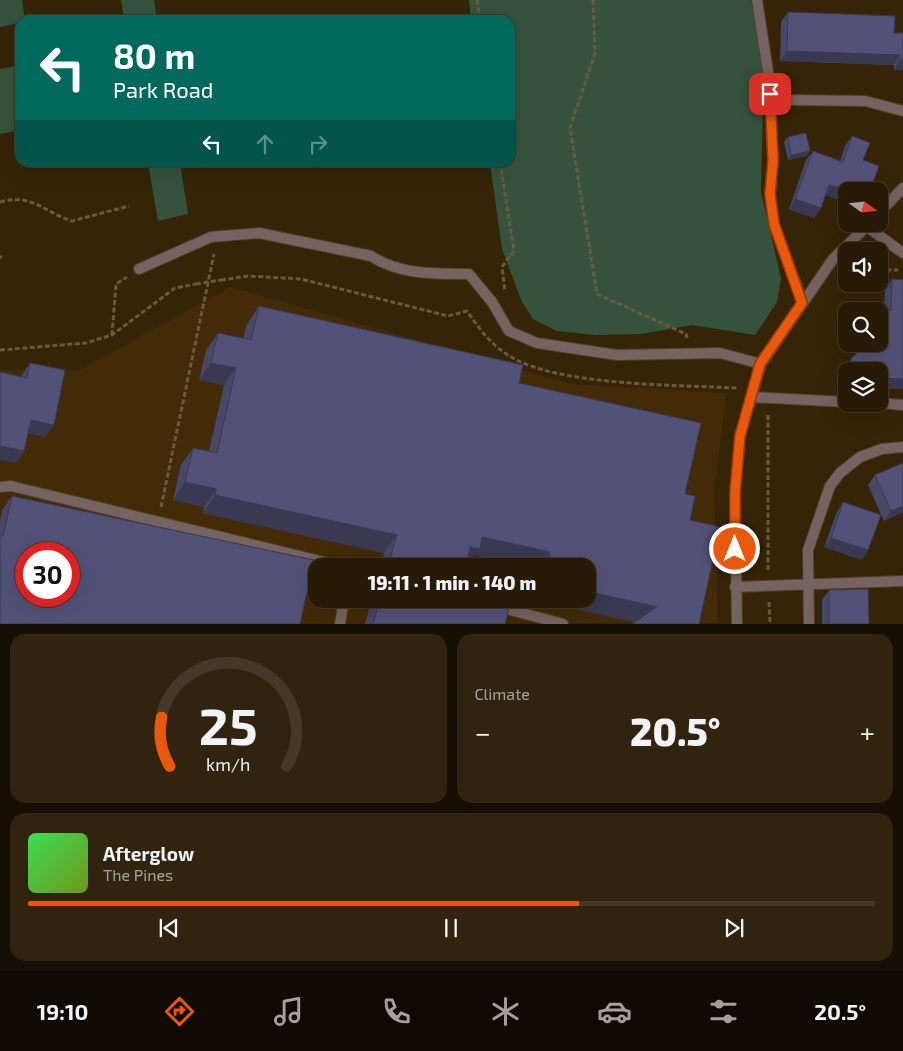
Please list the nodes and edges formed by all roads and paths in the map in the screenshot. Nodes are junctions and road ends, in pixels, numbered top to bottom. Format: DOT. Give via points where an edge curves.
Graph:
graph roads {
  1 [pos="477,0"];
  2 [pos="593,0"];
  3 [pos="757,0"];
  4 [pos="479,15"];
  5 [pos="791,100"];
  6 [pos="903,111"];
  7 [pos="501,167"];
  8 [pos="903,188"];
  9 [pos="0,202"];
  10 [pos="888,204"];
  11 [pos="129,206"];
  12 [pos="861,232"];
  13 [pos="877,232"];
  14 [pos="218,236"];
  15 [pos="903,253"];
  16 [pos="138,269"];
  17 [pos="888,270"];
  18 [pos="903,271"];
  19 [pos="492,302"];
  20 [pos="802,303"];
  21 [pos="467,310"];
  22 [pos="112,335"];
  23 [pos="0,350"];
  24 [pos="693,352"];
  25 [pos="760,364"];
  26 [pos="753,393"];
  27 [pos="770,399"];
  28 [pos="838,402"];
  29 [pos="888,404"];
  30 [pos="903,405"];
  31 [pos="903,447"];
  32 [pos="0,487"];
  33 [pos="158,522"];
  34 [pos="308,558"];
  35 [pos="903,581"];
  36 [pos="768,585"];
  37 [pos="809,585"];
  38 [pos="735,586"];
  39 [pos="343,608"];
  40 [pos="506,608"];
  41 [pos="565,623"];
  42 [pos="340,624"];
  43 [pos="737,624"];
  44 [pos="770,624"];
  45 [pos="809,624"];
  1 -- 4 [label="path"];
  2 -- 24 [label="path" via="595,53 570,128 597,294 686,334"];
  3 -- 20 [label="street" via="769,78 773,160 770,194 774,224"];
  5 -- 6 [label="street" via="865,101"];
  7 -- 19 [label="path" via="514,251 502,267 506,296"];
  8 -- 10 [label="street"];
  9 -- 11 [label="path" via="11,198 30,200 72,221"];
  12 -- 20 [label="street" via="832,259"];
  13 -- 15 [label="street"];
  14 -- 16 [label="street"];
  14 -- 19 [label="street" via="259,233 371,256 383,264 424,274 469,274"];
  14 -- 33 [label="path"];
  16 -- 22 [label="path" via="116,284"];
  17 -- 18 [label="path"];
  19 -- 21 [label="path"];
  19 -- 24 [label="street" via="509,331 537,343 617,355"];
  20 -- 25 [label="street"];
  21 -- 22 [label="path, bridge" via="448,316 301,279 248,276 174,288"];
  21 -- 26 [label="path" via="482,333 507,355 527,365 580,378"];
  22 -- 23 [label="path" via="86,343"];
  24 -- 25 [label="street" via="720,353"];
  25 -- 26 [label="street"];
  26 -- 27 [label="street"];
  26 -- 38 [label="street" via="740,436 735,493"];
  27 -- 28 [label="street"];
  27 -- 36 [label="path"];
  29 -- 30 [label="street"];
  31 -- 37 [label="street" via="882,449 860,457 845,468 830,486 808,550"];
  32 -- 33 [label="street" via="11,486"];
  33 -- 34 [label="street"];
  35 -- 37 [label="street"];
  36 -- 37 [label="street"];
  36 -- 38 [label="street"];
  36 -- 44 [label="path"];
  37 -- 45 [label="street"];
  38 -- 43 [label="street"];
  39 -- 42 [label="street"];
  40 -- 41 [label="street"];
}
